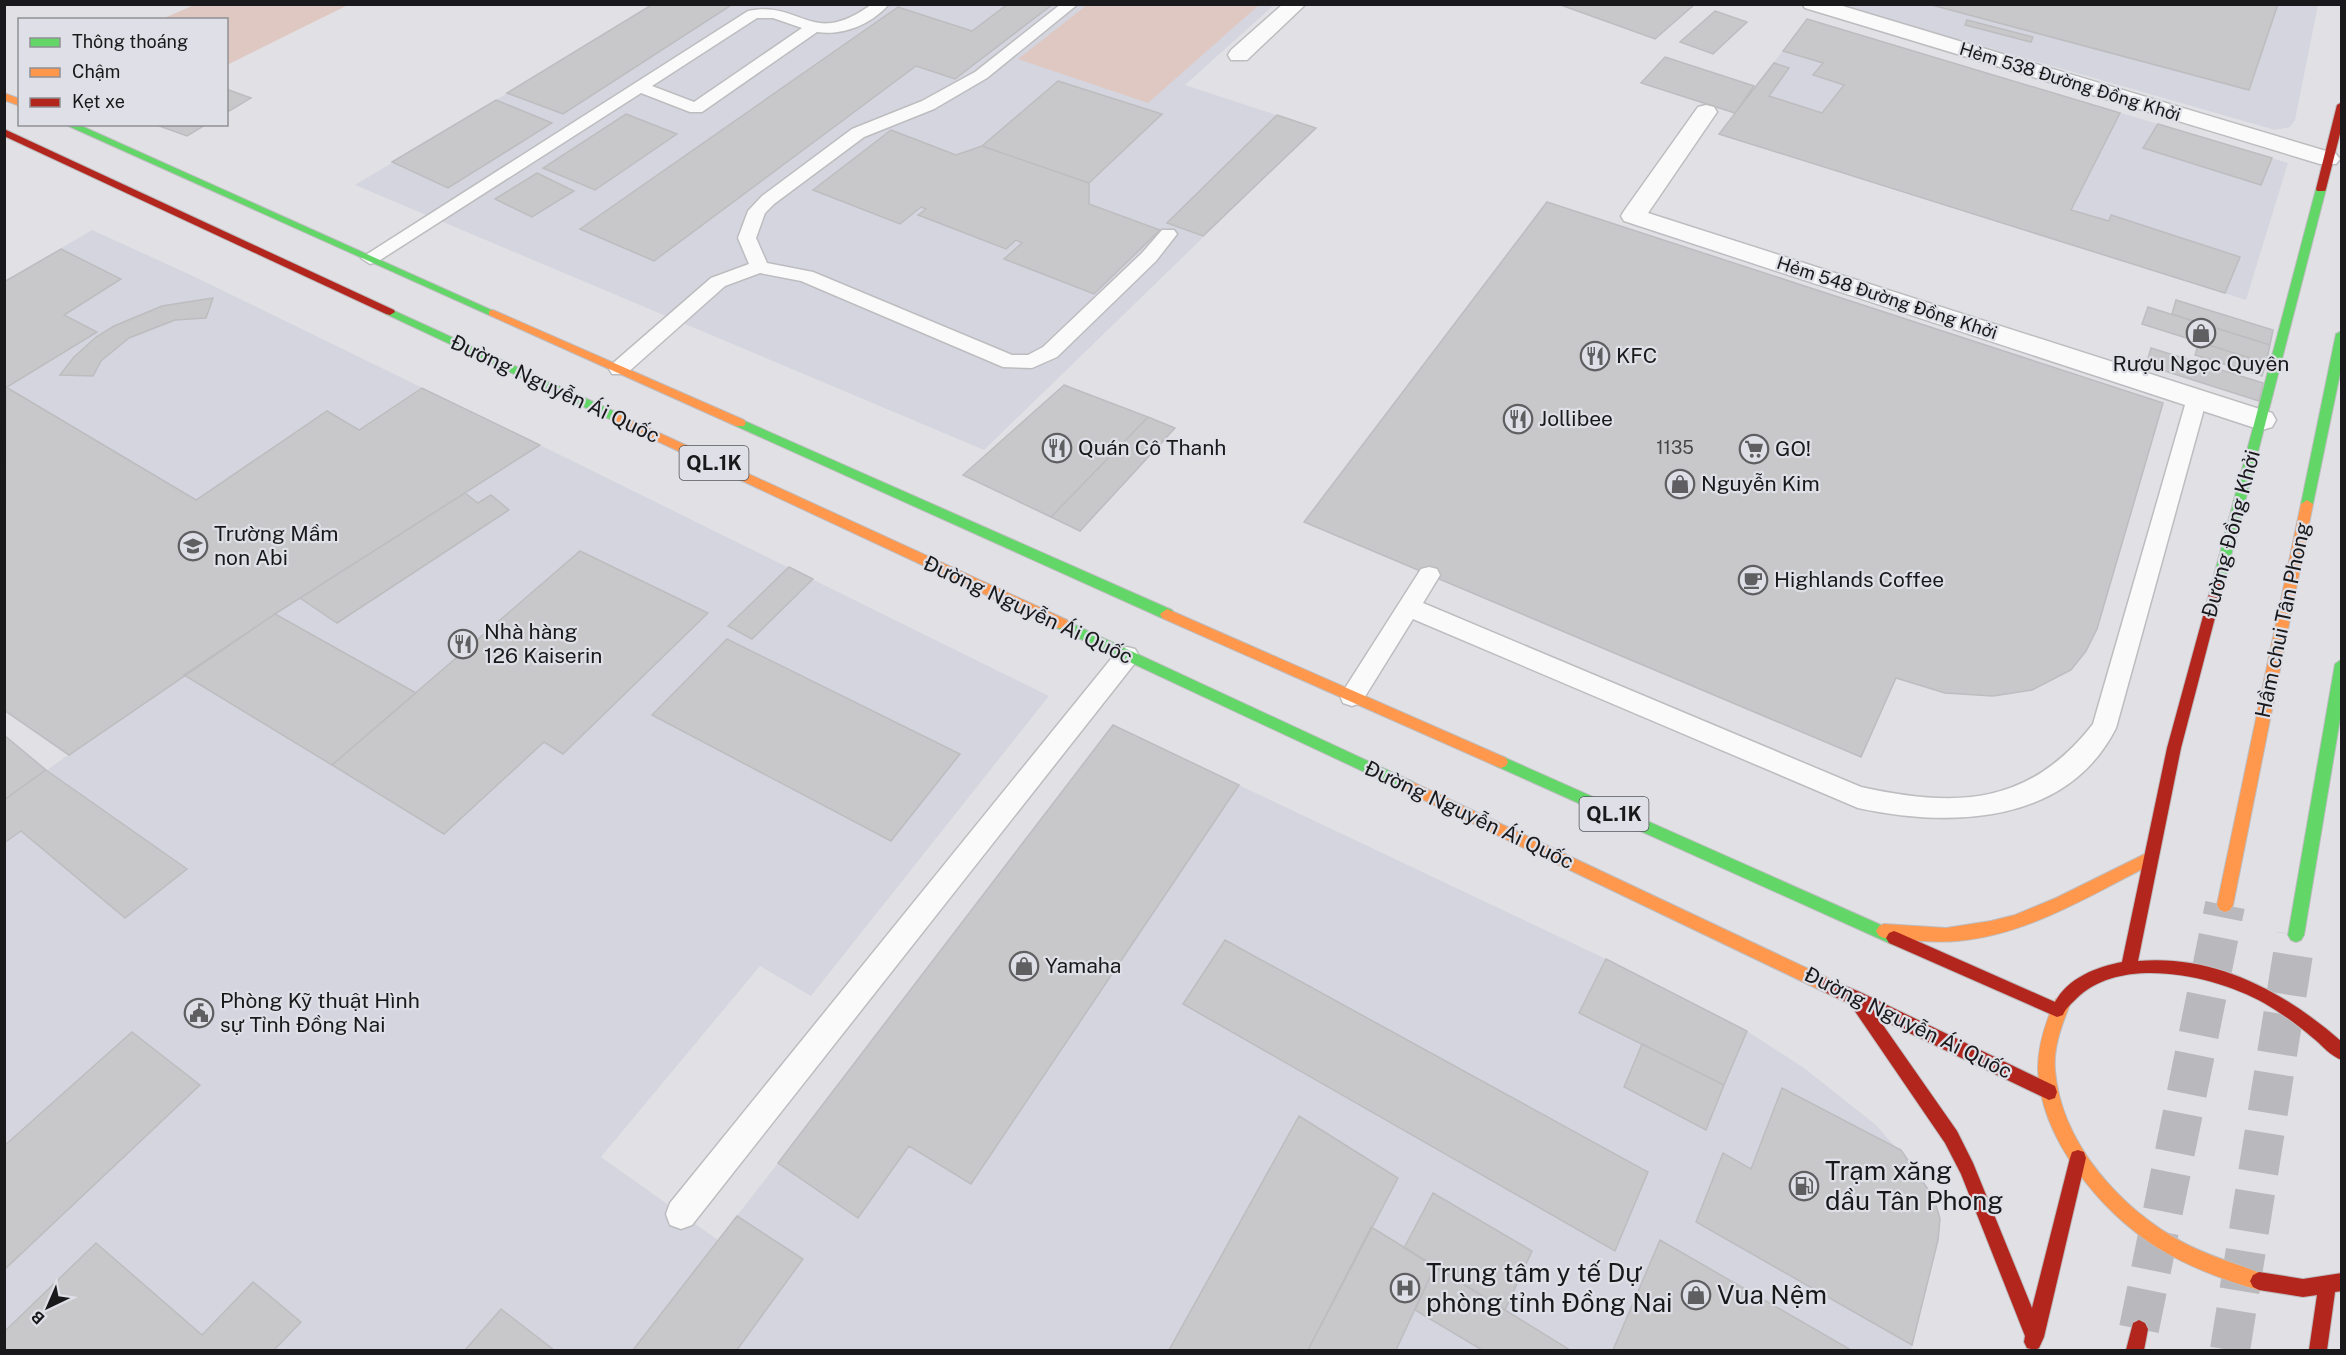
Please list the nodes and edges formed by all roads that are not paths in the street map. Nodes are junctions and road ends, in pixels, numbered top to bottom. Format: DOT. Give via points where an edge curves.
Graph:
graph roads {
  1 [pos="882,4"];
  2 [pos="1071,4"];
  3 [pos="1296,4"];
  4 [pos="1812,4"];
  5 [pos="816,26"];
  6 [pos="1239,55"];
  7 [pos="638,86"];
  8 [pos="4,96"];
  9 [pos="18,102"];
  10 [pos="2342,105"];
  11 [pos="1706,112"];
  12 [pos="73,126"];
  13 [pos="4,132"];
  14 [pos="2328,159"];
  15 [pos="1168,234"];
  16 [pos="370,258"];
  17 [pos="759,267"];
  18 [pos="2342,334"];
  19 [pos="619,369"];
  20 [pos="2197,398"];
  21 [pos="2262,420"];
  22 [pos="1430,575"];
  23 [pos="1409,607"];
  24 [pos="1126,656"];
  25 [pos="2342,664"];
  26 [pos="1352,696"];
  27 [pos="2151,857"];
  28 [pos="2225,905"];
  29 [pos="1876,930"];
  30 [pos="2296,935"];
  31 [pos="2129,965"];
  32 [pos="1854,997"];
  33 [pos="2057,1010"];
  34 [pos="2342,1053"];
  35 [pos="2049,1092"];
  36 [pos="2078,1158"];
  37 [pos="681,1214"];
  38 [pos="2342,1282"];
  39 [pos="2326,1287"];
  40 [pos="2139,1329"];
  41 [pos="2033,1344"];
  42 [pos="2135,1350"];
  43 [pos="2318,1350"];
  1 -- 5 [label="lane" via="847,26"];
  2 -- 17 [label="lane" via="981,75 928,105 858,133 768,200 757,211 747,238"];
  3 -- 6 [label="street"];
  4 -- 14 [label="street, Hẻm 538 Đường Đồng Khởi"];
  5 -- 7 [label="lane" via="777,13 753,14"];
  5 -- 7 [label="lane" via="696,108"];
  7 -- 16 [label="lane"];
  8 -- 9 [label="main road"];
  10 -- 14 [label="main road, Đường Đồng Khởi"];
  11 -- 20 [label="street, Hẻm 548 Đường Đồng Khởi" via="1633,216 2084,369"];
  12 -- 16 [label="main road, Đường Nguyễn Ái Quốc / QL.1K"];
  13 -- 24 [label="main road, Đường Nguyễn Ái Quốc / QL.1K"];
  14 -- 21 [label="main road, Đường Đồng Khởi"];
  15 -- 17 [label="lane" via="1050,352 1032,361 1010,362 806,276"];
  16 -- 19 [label="main road, Đường Nguyễn Ái Quốc / QL.1K"];
  17 -- 19 [label="lane" via="718,282"];
  18 -- 28 [label="main road, Hầm chui Tân Phong"];
  19 -- 26 [label="main road, Đường Nguyễn Ái Quốc / QL.1K"];
  20 -- 21 [label="street, Hẻm 548 Đường Đồng Khởi"];
  20 -- 23 [label="lane" via="2104,728 2076,765 2052,783 2001,802 1916,810 1858,797"];
  21 -- 27 [label="main road, Đường Đồng Khởi" via="2174,748"];
  22 -- 23 [label="lane"];
  23 -- 26 [label="lane"];
  24 -- 32 [label="main road, Đường Nguyễn Ái Quốc / QL.1K"];
  24 -- 37 [label="lane"];
  25 -- 30 [label="main road"];
  26 -- 29 [label="main road, Đường Nguyễn Ái Quốc / QL.1K"];
  27 -- 29 [label="main road" via="2022,918 1970,932 1944,935"];
  27 -- 31 [label="main road, Đường Đồng Khởi"];
  29 -- 33 [label="main road, Đường Nguyễn Ái Quốc / QL.1K"];
  31 -- 33 [label="main road" via="2092,977 2072,991"];
  31 -- 34 [label="main road" via="2175,965 2218,975 2260,993 2301,1018"];
  32 -- 35 [label="main road, Đường Nguyễn Ái Quốc / QL.1K"];
  32 -- 41 [label="main road" via="1951,1137 1967,1169"];
  33 -- 35 [label="main road" via="2048,1041"];
  35 -- 36 [label="main road" via="2061,1128"];
  36 -- 39 [label="main road" via="2114,1201 2164,1243 2203,1263 2281,1288"];
  36 -- 41 [label="main road"];
  38 -- 39 [label="main road"];
  39 -- 43 [label="main road"];
  40 -- 42 [label="main road"];
}
